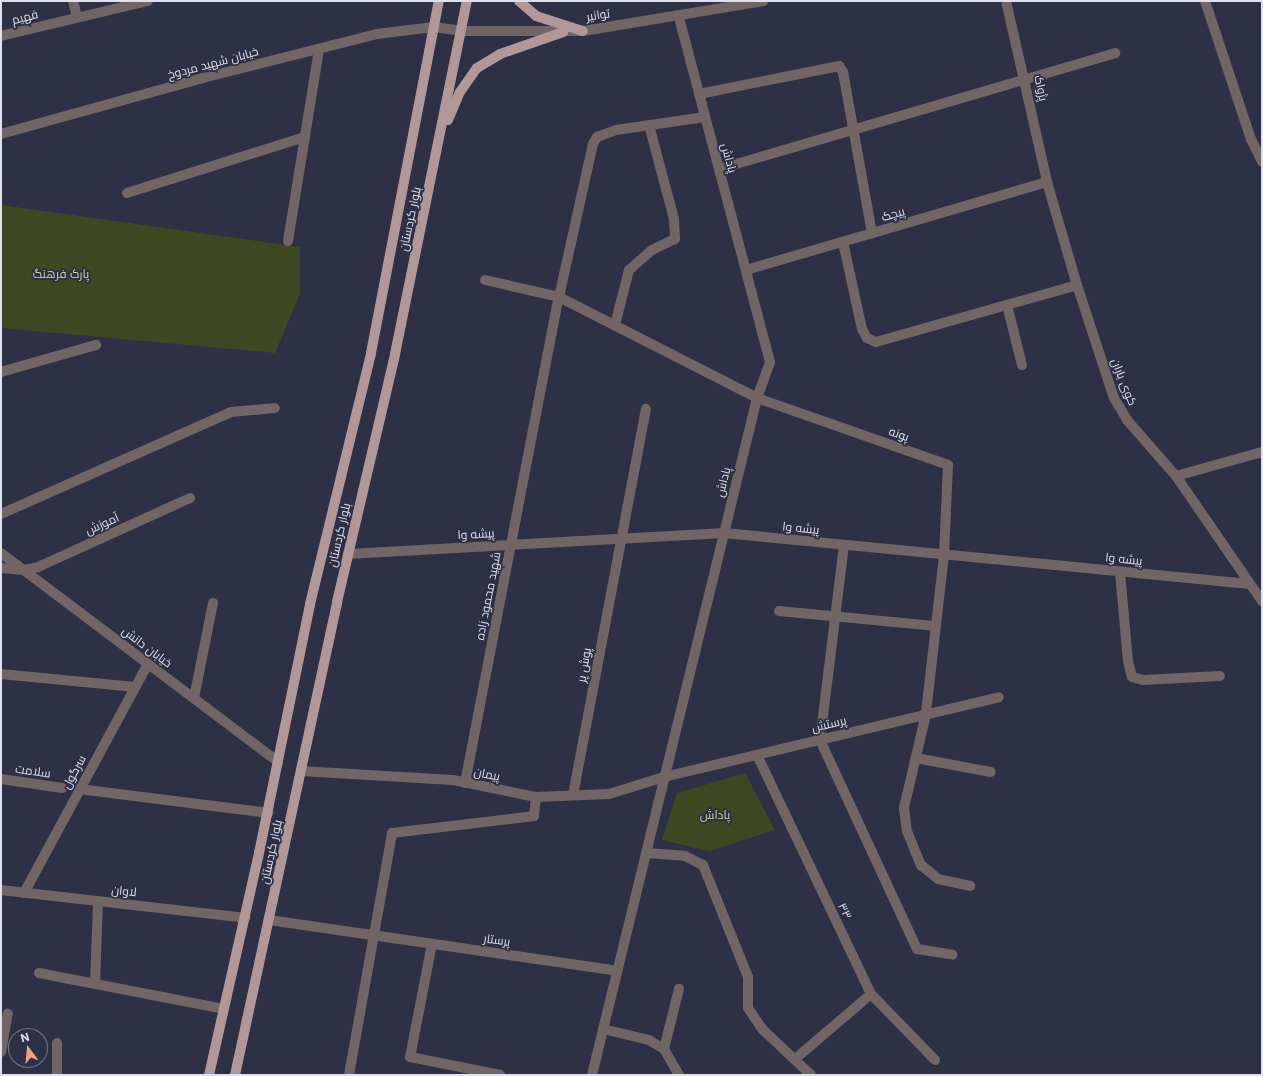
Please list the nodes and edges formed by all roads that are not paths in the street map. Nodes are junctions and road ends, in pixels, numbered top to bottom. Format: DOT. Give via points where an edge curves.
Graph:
graph roads {
  1 [pos="73,1"];
  2 [pos="148,1"];
  3 [pos="439,1"];
  4 [pos="467,1"];
  5 [pos="519,1"];
  6 [pos="764,1"];
  7 [pos="1006,1"];
  8 [pos="1205,1"];
  9 [pos="678,15"];
  10 [pos="77,17"];
  11 [pos="434,27"];
  12 [pos="461,31"];
  13 [pos="583,31"];
  14 [pos="563,32"];
  15 [pos="1,36"];
  16 [pos="319,49"];
  17 [pos="1115,52"];
  18 [pos="1026,79"];
  19 [pos="699,94"];
  20 [pos="705,117"];
  21 [pos="649,125"];
  22 [pos="853,130"];
  23 [pos="1,134"];
  24 [pos="441,134"];
  25 [pos="305,137"];
  26 [pos="1262,162"];
  27 [pos="719,169"];
  28 [pos="1047,182"];
  29 [pos="127,193"];
  30 [pos="872,233"];
  31 [pos="288,241"];
  32 [pos="843,242"];
  33 [pos="746,270"];
  34 [pos="485,280"];
  35 [pos="1077,285"];
  36 [pos="559,297"];
  37 [pos="1007,305"];
  38 [pos="615,325"];
  39 [pos="96,346"];
  40 [pos="1022,365"];
  41 [pos="1,372"];
  42 [pos="757,398"];
  43 [pos="275,408"];
  44 [pos="646,409"];
  45 [pos="1262,452"];
  46 [pos="1176,476"];
  47 [pos="190,498"];
  48 [pos="1,514"];
  49 [pos="724,533"];
  50 [pos="620,539"];
  51 [pos="510,545"];
  52 [pos="844,545"];
  53 [pos="1,553"];
  54 [pos="348,554"];
  55 [pos="944,555"];
  56 [pos="1,568"];
  57 [pos="24,570"];
  58 [pos="1120,572"];
  59 [pos="1250,584"];
  60 [pos="1262,601"];
  61 [pos="213,603"];
  62 [pos="779,611"];
  63 [pos="835,615"];
  64 [pos="936,626"];
  65 [pos="148,664"];
  66 [pos="1,674"];
  67 [pos="1220,676"];
  68 [pos="135,687"];
  69 [pos="999,697"];
  70 [pos="194,698"];
  71 [pos="926,714"];
  72 [pos="820,740"];
  73 [pos="757,755"];
  74 [pos="916,758"];
  75 [pos="278,762"];
  76 [pos="301,771"];
  77 [pos="991,772"];
  78 [pos="664,777"];
  79 [pos="1,779"];
  80 [pos="465,783"];
  81 [pos="62,788"];
  82 [pos="79,789"];
  83 [pos="573,796"];
  84 [pos="536,797"];
  85 [pos="268,813"];
  86 [pos="646,853"];
  87 [pos="970,886"];
  88 [pos="1,890"];
  89 [pos="24,893"];
  90 [pos="98,901"];
  91 [pos="245,918"];
  92 [pos="269,920"];
  93 [pos="374,935"];
  94 [pos="432,944"];
  95 [pos="953,955"];
  96 [pos="617,971"];
  97 [pos="39,973"];
  98 [pos="95,984"];
  99 [pos="679,989"];
  100 [pos="871,994"];
  101 [pos="224,1009"];
  102 [pos="8,1014"];
  103 [pos="603,1029"];
  104 [pos="57,1043"];
  105 [pos="664,1049"];
  106 [pos="1,1052"];
  107 [pos="795,1059"];
  108 [pos="935,1060"];
  109 [pos="57,1075"];
  110 [pos="209,1075"];
  111 [pos="235,1075"];
  112 [pos="349,1075"];
  113 [pos="500,1075"];
  114 [pos="592,1075"];
  115 [pos="679,1075"];
  116 [pos="811,1075"];
  1 -- 10 [label="street"];
  2 -- 10 [label="street, فهیم"];
  3 -- 11 [label="main road, بلوار کردستان"];
  4 -- 12 [label="main road, بلوار کردستان"];
  5 -- 13 [label="main road" via="536,16"];
  6 -- 9 [label="street, توانیر"];
  7 -- 18 [label="street, پژواک"];
  8 -- 26 [label="street" via="1251,138"];
  9 -- 13 [label="street, توانیر"];
  9 -- 19 [label="street, پاداش"];
  10 -- 15 [label="street, فهیم"];
  11 -- 12 [label="street, توانیر"];
  11 -- 16 [label="street, خیابان شهید مردوخ" via="377,34"];
  11 -- 75 [label="main road, بلوار کردستان" via="371,353 310,604"];
  12 -- 14 [label="street, توانیر"];
  12 -- 24 [label="main road, بلوار کردستان"];
  13 -- 14 [label="street, توانیر"];
  14 -- 24 [label="main road" via="500,54 477,68 460,92"];
  16 -- 23 [label="street, خیابان شهید مردوخ"];
  16 -- 25 [label="street"];
  17 -- 18 [label="street"];
  18 -- 22 [label="street"];
  18 -- 28 [label="street, پژواک"];
  19 -- 20 [label="street, پاداش"];
  19 -- 22 [label="street" via="839,66 843,72"];
  20 -- 21 [label="street, شهید محمود زاده"];
  20 -- 27 [label="street, پاداش"];
  21 -- 36 [label="street, شهید محمود زاده" via="606,133 597,137 593,144"];
  21 -- 38 [label="street" via="674,219 675,239 652,250 629,270"];
  22 -- 27 [label="street"];
  22 -- 30 [label="street"];
  24 -- 54 [label="main road, بلوار کردستان" via="395,354"];
  25 -- 29 [label="street"];
  25 -- 31 [label="street"];
  27 -- 33 [label="street, پاداش"];
  28 -- 30 [label="street, پیچک"];
  28 -- 35 [label="street, کوی باران"];
  30 -- 32 [label="street, پیچک"];
  32 -- 33 [label="street, پیچک"];
  32 -- 37 [label="street" via="862,328 867,338 876,342"];
  33 -- 42 [label="street, پاداش" via="770,362"];
  34 -- 36 [label="street"];
  35 -- 37 [label="street"];
  35 -- 46 [label="street, کوی باران" via="1114,398 1127,420"];
  36 -- 38 [label="street"];
  36 -- 51 [label="street, شهید محمود زاده"];
  37 -- 40 [label="street"];
  38 -- 42 [label="street"];
  39 -- 41 [label="street"];
  42 -- 49 [label="street, پاداش"];
  42 -- 55 [label="street, پونه" via="948,465"];
  43 -- 48 [label="street" via="231,412"];
  44 -- 50 [label="street, پوش پر"];
  45 -- 46 [label="street"];
  46 -- 59 [label="street, کوی باران"];
  47 -- 57 [label="street, آموزش" via="38,567"];
  49 -- 50 [label="street, پیشه وا"];
  49 -- 52 [label="street, پیشه وا"];
  49 -- 78 [label="street, پاداش"];
  50 -- 51 [label="street, پیشه وا"];
  50 -- 83 [label="street, پوش پر"];
  51 -- 54 [label="street, پیشه وا"];
  51 -- 80 [label="street, شهید محمود زاده"];
  52 -- 55 [label="street, پیشه وا"];
  52 -- 63 [label="street"];
  53 -- 57 [label="street, خیابان دانش"];
  54 -- 76 [label="main road, بلوار کردستان"];
  55 -- 58 [label="street, پیشه وا"];
  55 -- 64 [label="street"];
  56 -- 57 [label="street"];
  57 -- 65 [label="street, خیابان دانش"];
  58 -- 59 [label="street, پیشه وا"];
  58 -- 67 [label="street" via="1128,661 1132,677 1136,680 1154,680"];
  59 -- 60 [label="street, کوی باران"];
  61 -- 70 [label="street"];
  62 -- 63 [label="street"];
  63 -- 64 [label="street"];
  63 -- 72 [label="street"];
  64 -- 71 [label="street"];
  65 -- 68 [label="street, سرگول"];
  65 -- 70 [label="street, خیابان دانش"];
  66 -- 68 [label="street"];
  68 -- 82 [label="street, سرگول"];
  69 -- 71 [label="street, پرستش"];
  70 -- 75 [label="street, خیابان دانش"];
  71 -- 72 [label="street, پرستش"];
  71 -- 74 [label="street"];
  72 -- 73 [label="street, پرستش"];
  72 -- 95 [label="street" via="917,949"];
  73 -- 78 [label="street, پرستش"];
  73 -- 100 [label="street, ۳۳"];
  74 -- 77 [label="street"];
  74 -- 87 [label="street" via="904,808 913,850 921,865 938,879"];
  75 -- 85 [label="main road, بلوار کردستان"];
  76 -- 80 [label="street, پیمان"];
  76 -- 92 [label="main road, بلوار کردستان"];
  78 -- 83 [label="street, پیمان" via="609,794"];
  78 -- 86 [label="street, پاداش"];
  79 -- 81 [label="street, سلامت"];
  80 -- 84 [label="street, پیمان"];
  82 -- 85 [label="street"];
  82 -- 89 [label="street, سرگول"];
  83 -- 84 [label="street, پیمان"];
  84 -- 93 [label="street" via="534,816 392,833"];
  85 -- 91 [label="main road, بلوار کردستان"];
  86 -- 96 [label="street, پاداش"];
  86 -- 107 [label="street" via="685,856 703,865 748,977 748,1008 762,1029"];
  88 -- 89 [label="street, لاوان"];
  89 -- 90 [label="street, لاوان"];
  90 -- 91 [label="street, لاوان"];
  90 -- 98 [label="street"];
  91 -- 101 [label="main road, بلوار کردستان"];
  92 -- 93 [label="street, پرستار"];
  92 -- 111 [label="main road, بلوار کردستان"];
  93 -- 94 [label="street, پرستار"];
  93 -- 112 [label="street"];
  94 -- 96 [label="street, پرستار"];
  94 -- 113 [label="street" via="410,1057"];
  96 -- 103 [label="street, پاداش"];
  97 -- 98 [label="street"];
  98 -- 101 [label="street"];
  99 -- 105 [label="street"];
  100 -- 107 [label="street"];
  100 -- 108 [label="street, ۳۳"];
  101 -- 110 [label="main road, بلوار کردستان"];
  102 -- 106 [label="street"];
  103 -- 105 [label="street" via="649,1040"];
  103 -- 114 [label="street, پاداش"];
  104 -- 109 [label="street"];
  105 -- 115 [label="street"];
  107 -- 116 [label="street"];
}
